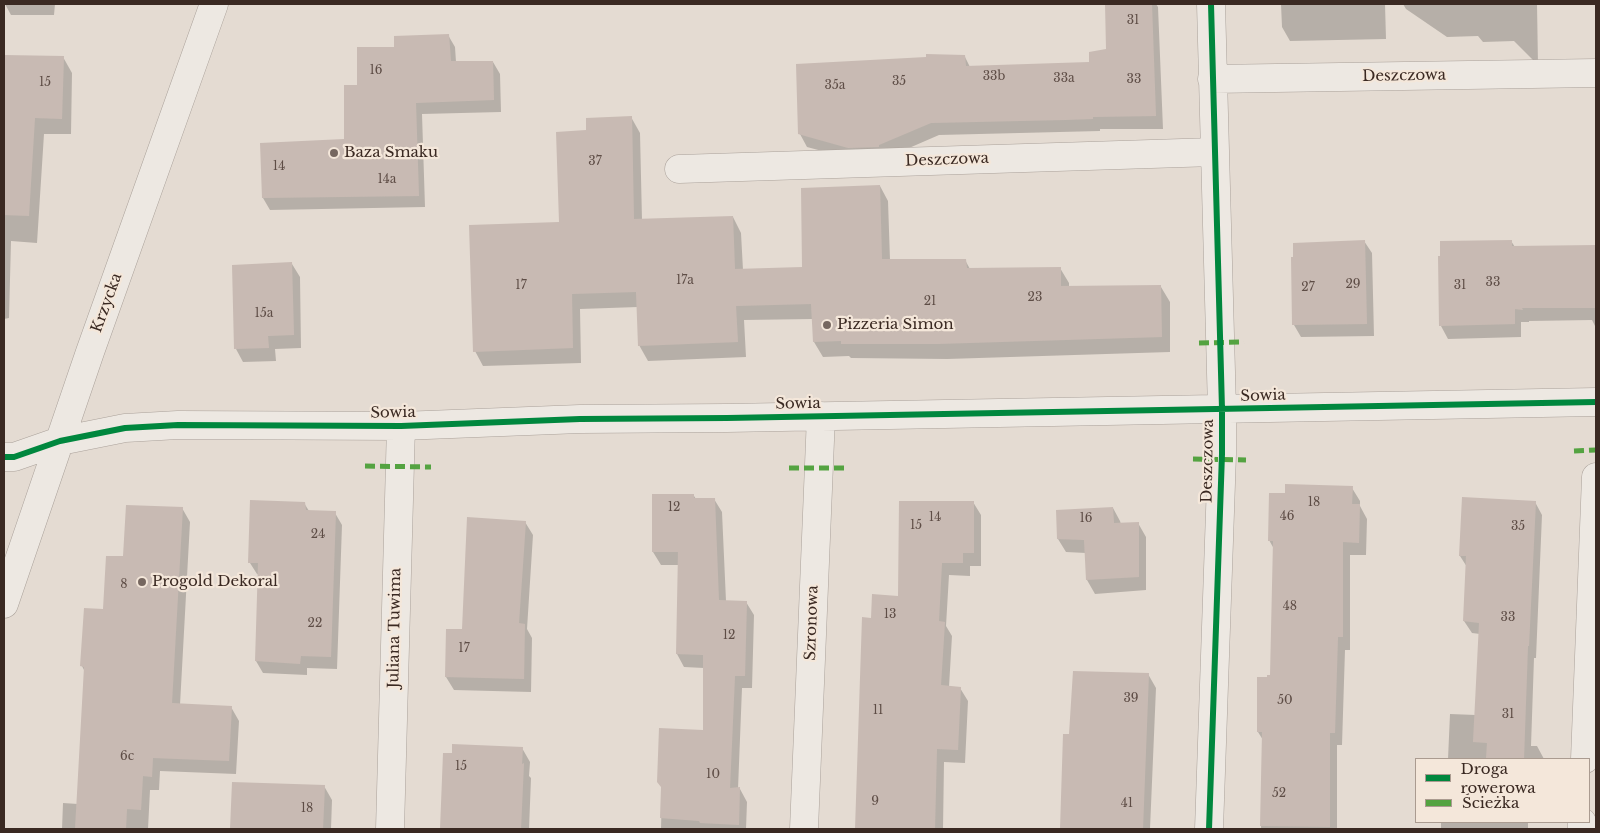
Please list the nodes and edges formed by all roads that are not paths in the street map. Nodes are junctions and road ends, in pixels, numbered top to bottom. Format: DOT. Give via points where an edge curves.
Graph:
graph roads {
  1 [pos="214,4"];
  2 [pos="1211,4"];
  3 [pos="1596,73"];
  4 [pos="1212,79"];
  5 [pos="1214,152"];
  6 [pos="680,169"];
  7 [pos="1596,402"];
  8 [pos="1222,409"];
  9 [pos="821,416"];
  10 [pos="400,426"];
  11 [pos="60,441"];
  12 [pos="4,457"];
  13 [pos="1596,477"];
  14 [pos="4,604"];
  15 [pos="1585,758"];
  16 [pos="390,829"];
  17 [pos="804,829"];
  18 [pos="1209,829"];
  1 -- 11 [label="street, Krzycka"];
  2 -- 4 [label="street, Deszczowa"];
  3 -- 4 [label="street, Deszczowa"];
  4 -- 5 [label="street, Deszczowa"];
  5 -- 6 [label="street, Deszczowa"];
  5 -- 8 [label="street, Deszczowa"];
  7 -- 8 [label="street, Sowia"];
  8 -- 9 [label="street, Sowia"];
  8 -- 18 [label="street, Deszczowa"];
  9 -- 10 [label="street, Sowia" via="580,419"];
  9 -- 17 [label="street, Szronowa"];
  10 -- 11 [label="street, Sowia" via="163,426 126,428"];
  10 -- 16 [label="street, Juliana Tuwima"];
  11 -- 12 [label="street, Sowia" via="14,457"];
  11 -- 14 [label="street, Krzycka"];
  13 -- 15 [label="street"];
}
